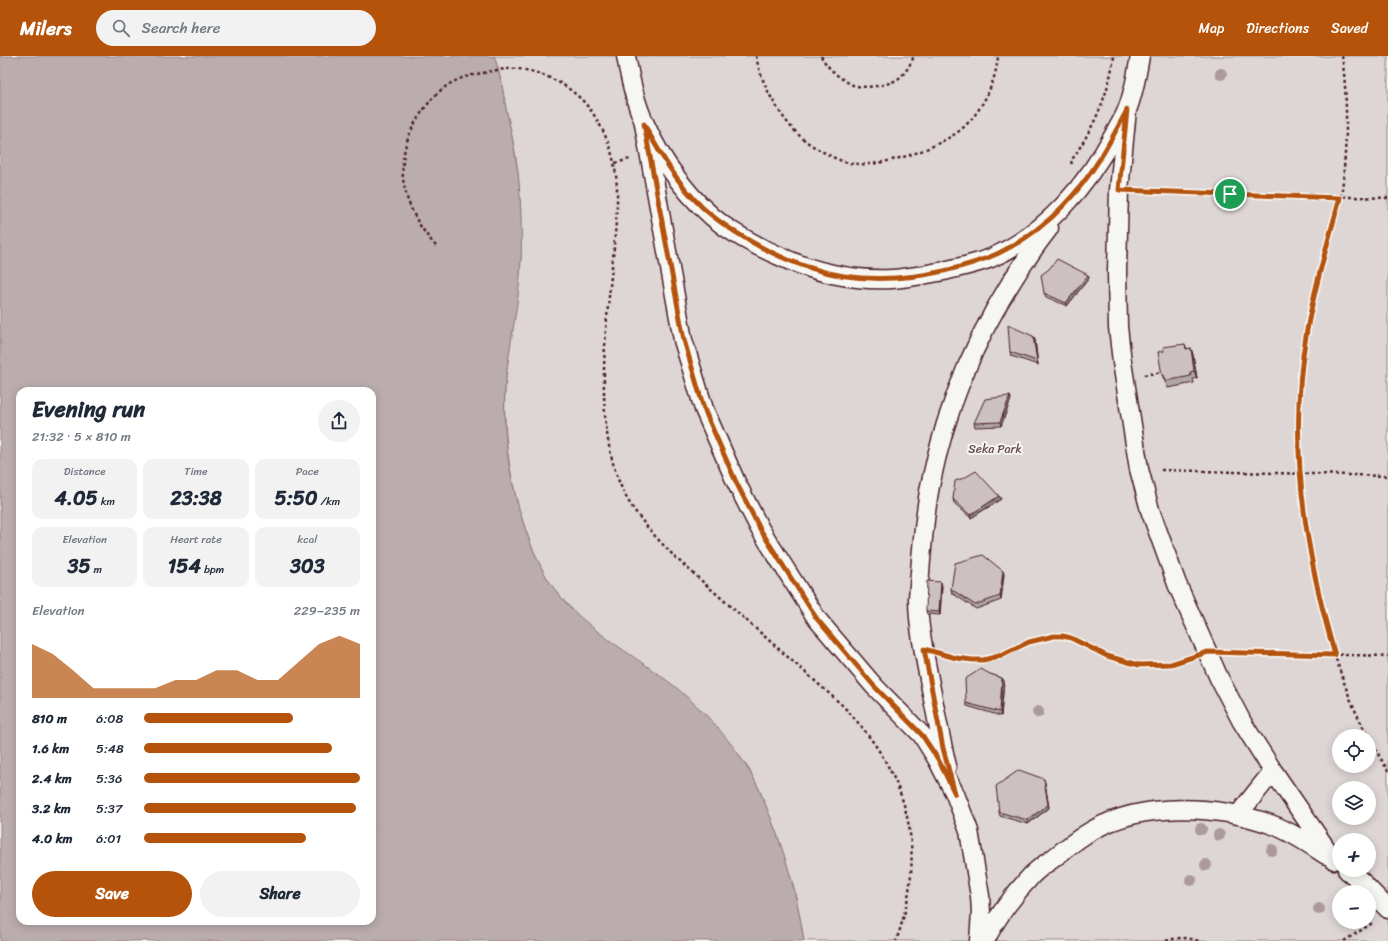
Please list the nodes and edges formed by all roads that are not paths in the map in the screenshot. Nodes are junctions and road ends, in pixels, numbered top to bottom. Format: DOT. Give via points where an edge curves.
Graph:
graph roads {
  1 [pos="626,56"];
  2 [pos="1140,56"];
  3 [pos="1127,110"];
  4 [pos="644,124"];
  5 [pos="1078,190"];
  6 [pos="1273,771"];
  7 [pos="955,794"];
  8 [pos="1238,815"];
  9 [pos="1332,854"];
  10 [pos="1332,859"];
  11 [pos="1356,877"];
  12 [pos="1383,915"];
  13 [pos="979,941"];
  14 [pos="985,941"];
  1 -- 4 [label="street"];
  2 -- 3 [label="street"];
  3 -- 5 [label="street" via="1103,156"];
  3 -- 6 [label="street" via="1119,190 1118,327 1139,469 1150,510 1177,584 1219,678 1242,722"];
  4 -- 5 [label="street" via="662,158 683,185 702,207 724,226 788,260 833,274 892,279 931,274 972,264 1021,241 1047,222"];
  4 -- 7 [label="street" via="684,340 704,409 736,482 760,529 817,619 874,686 922,735 938,759"];
  5 -- 7 [label="street" via="1020,266 989,317 950,409 930,487 924,528 918,616 943,748"];
  6 -- 8 [label="street"];
  6 -- 9 [label="street"];
  7 -- 13 [label="street" via="969,831 977,873 981,912"];
  8 -- 10 [label="street" via="1274,826 1306,841"];
  8 -- 14 [label="street" via="1183,809 1149,812 1120,819 1091,831 1033,874 999,916"];
  11 -- 12 [label="street"];
}
